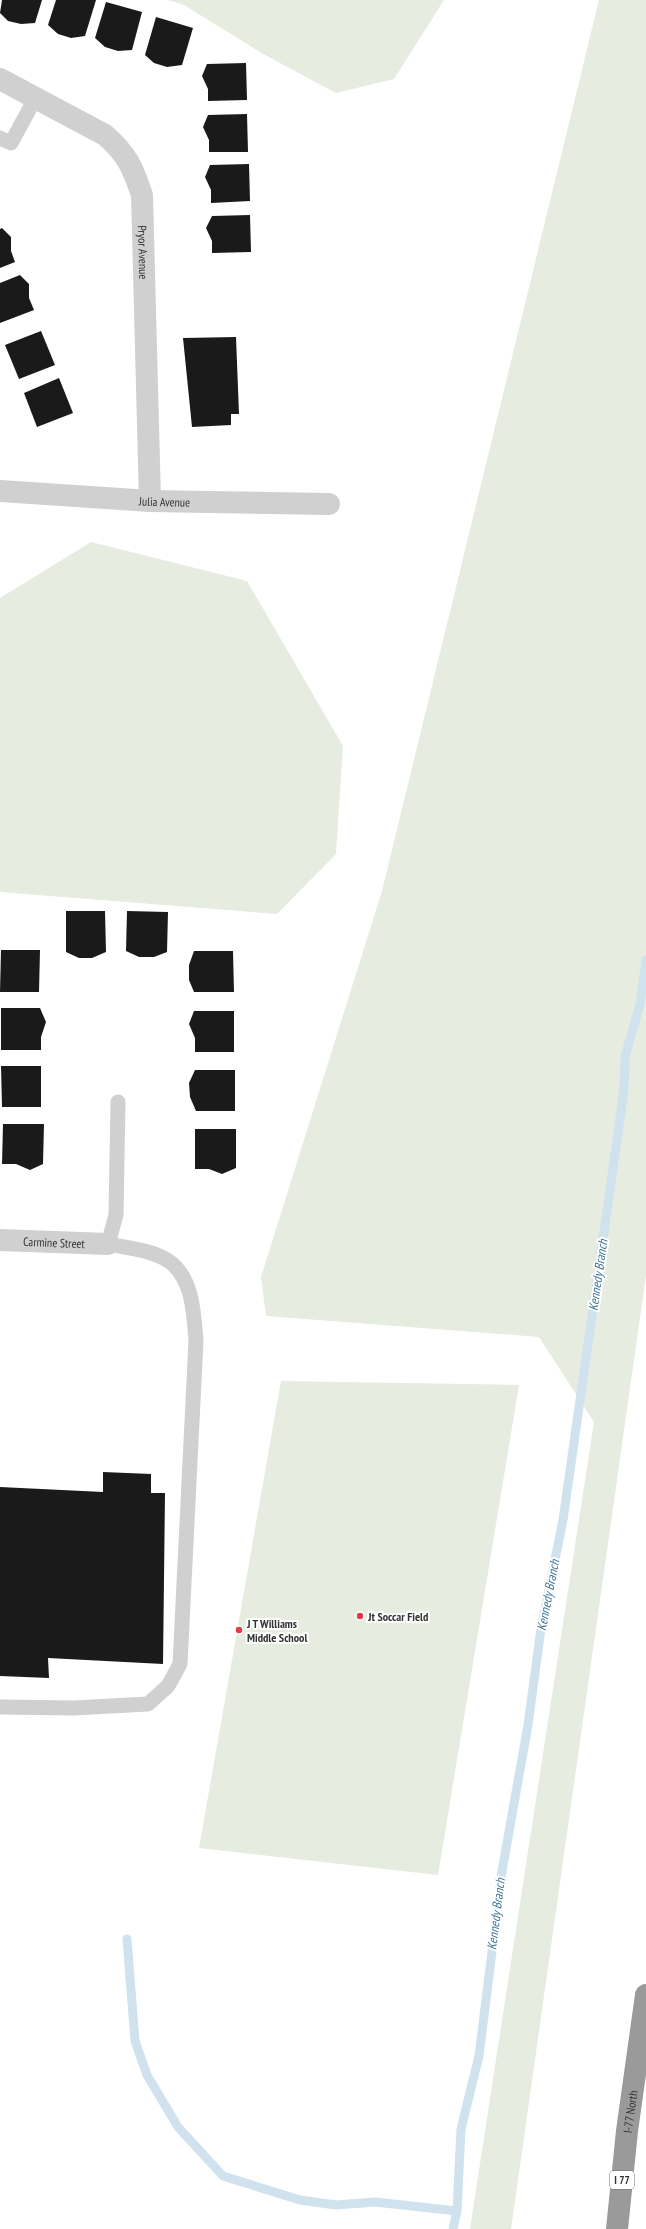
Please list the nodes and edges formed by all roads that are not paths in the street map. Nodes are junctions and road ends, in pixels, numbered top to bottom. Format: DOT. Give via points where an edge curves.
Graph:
graph roads {
  1 [pos="0,79"];
  2 [pos="36,97"];
  3 [pos="0,138"];
  4 [pos="0,491"];
  5 [pos="150,501"];
  6 [pos="329,504"];
  7 [pos="118,1102"];
  8 [pos="0,1240"];
  9 [pos="108,1244"];
  10 [pos="0,1707"];
  11 [pos="646,1996"];
  12 [pos="627,2131"];
  13 [pos="604,2229"];
  14 [pos="616,2229"];
  1 -- 2 [label="street, Pryor Avenue"];
  2 -- 3 [label="lane" via="11,143"];
  2 -- 5 [label="street, Pryor Avenue" via="105,135 116,144 133,168 142,195"];
  4 -- 5 [label="street, Julia Avenue"];
  5 -- 6 [label="street, Julia Avenue"];
  7 -- 9 [label="lane" via="116,1215"];
  8 -- 9 [label="street, Carmine Street"];
  9 -- 10 [label="lane" via="148,1252 170,1262 187,1284 194,1311 196,1341 180,1664 168,1686 148,1704 74,1708"];
  11 -- 12 [label="highway, I-77 North / I 77"];
  12 -- 13 [label="highway"];
  12 -- 14 [label="highway, I-77 North / I 77"];
}
